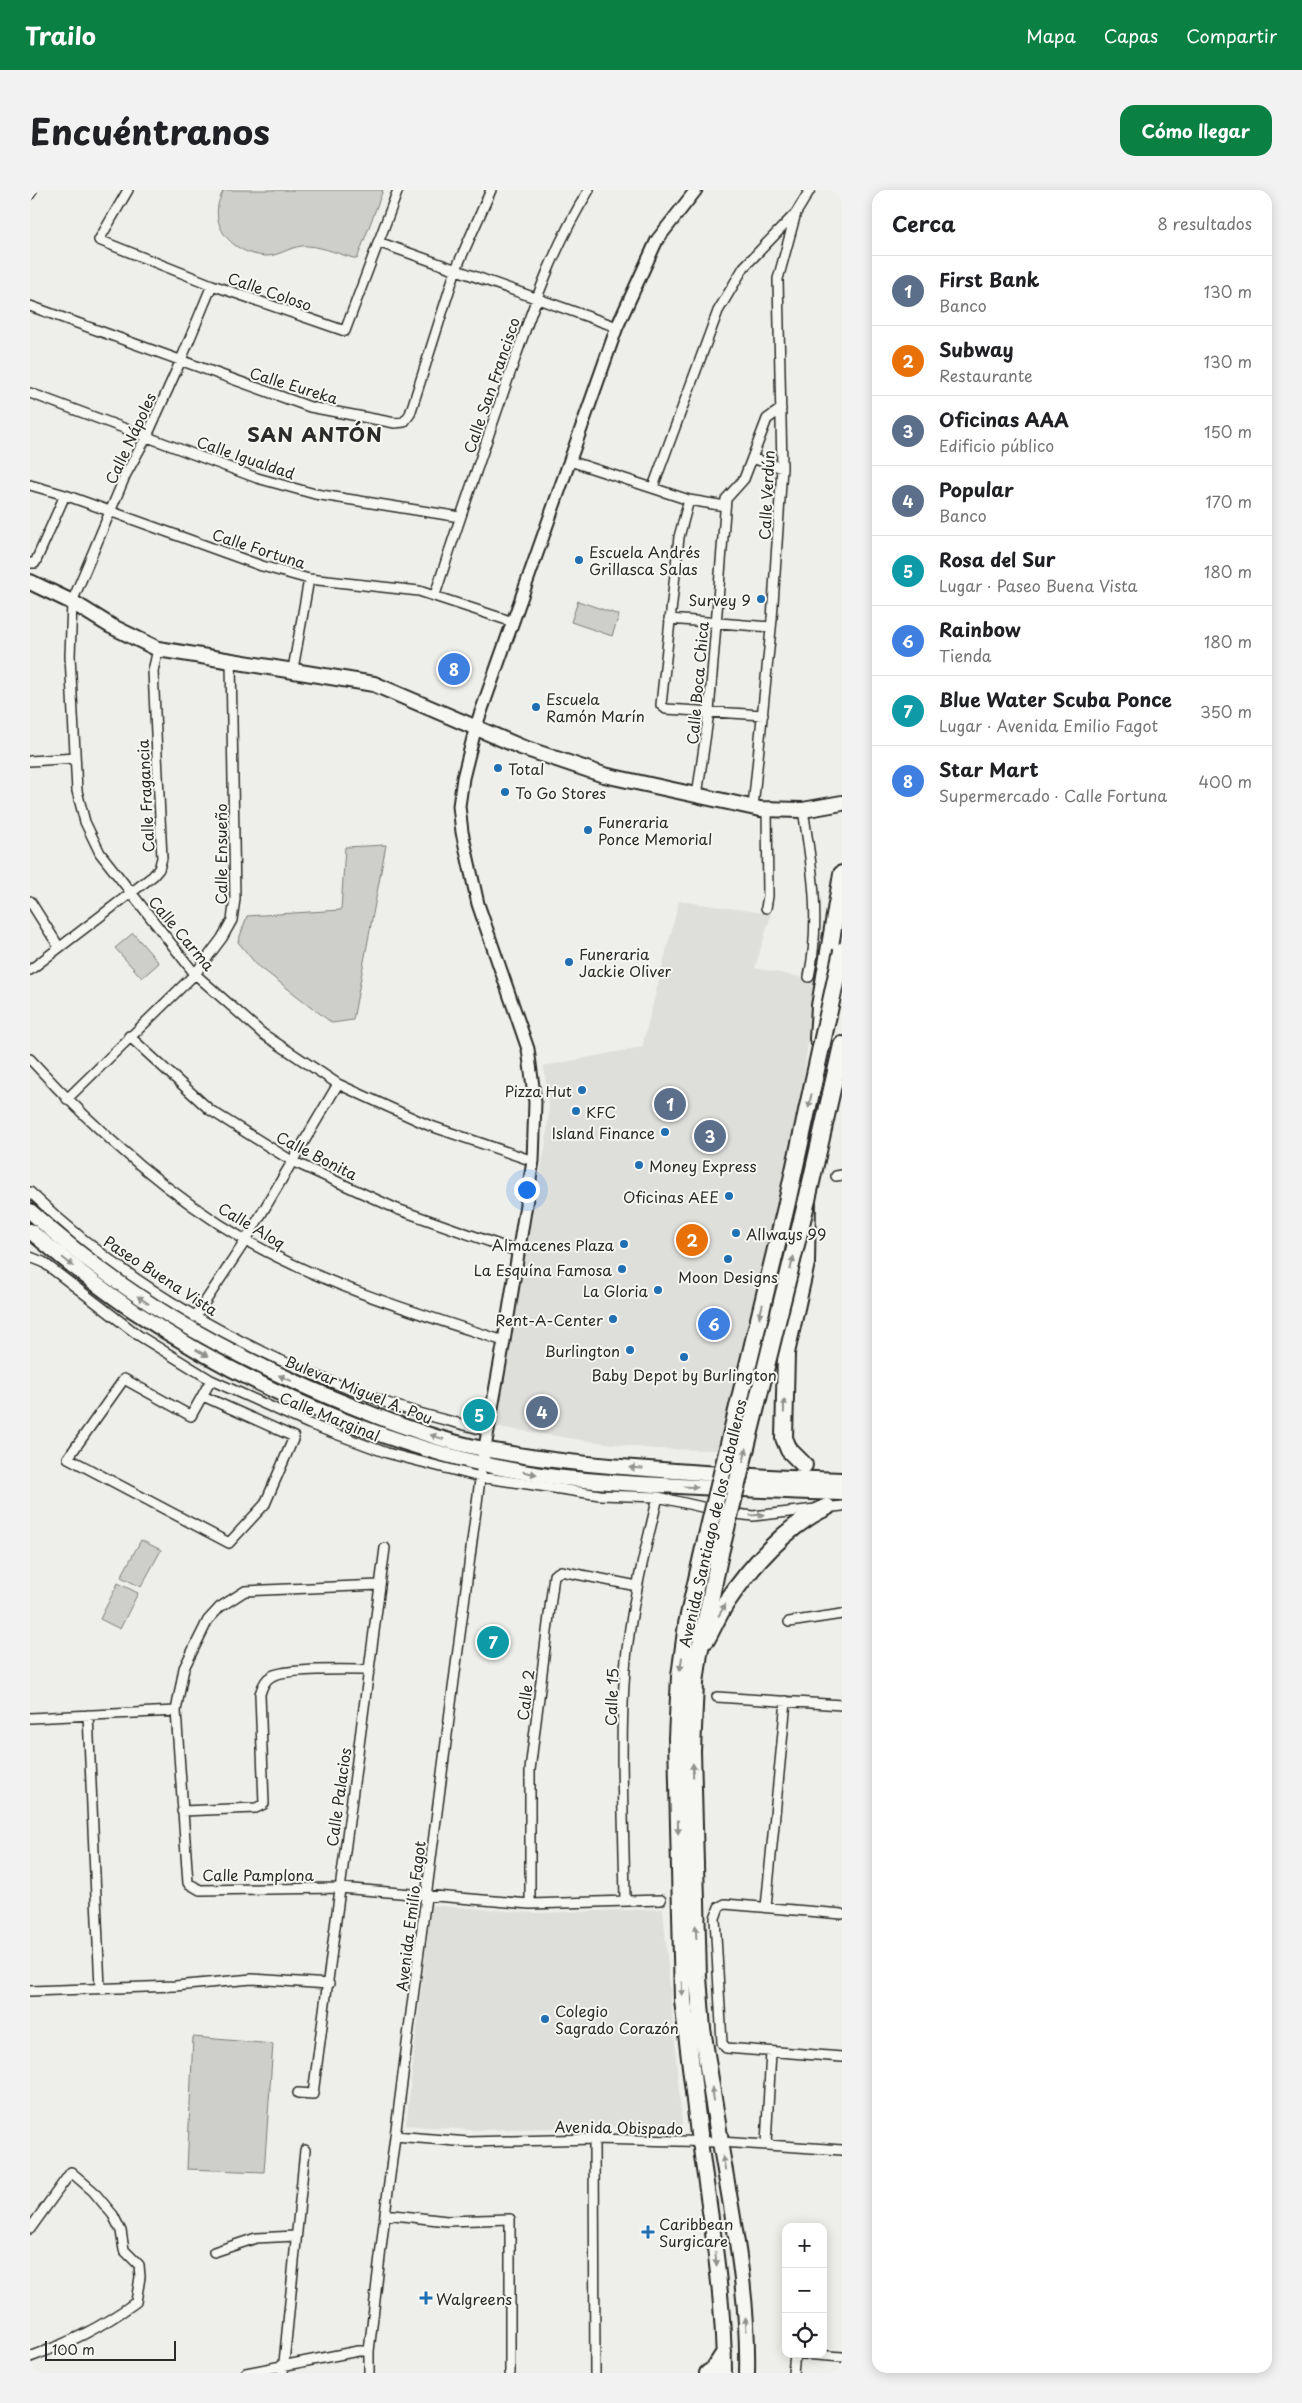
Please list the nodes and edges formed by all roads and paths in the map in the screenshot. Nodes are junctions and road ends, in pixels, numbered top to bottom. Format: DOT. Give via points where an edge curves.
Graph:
graph roads {
  1 [pos="32,190"];
  2 [pos="128,190"];
  3 [pos="398,190"];
  4 [pos="492,190"];
  5 [pos="589,190"];
  6 [pos="696,190"];
  7 [pos="810,190"];
  8 [pos="30,194"];
  9 [pos="796,213"];
  10 [pos="378,242"];
  11 [pos="456,269"];
  12 [pos="212,286"];
  13 [pos="536,299"];
  14 [pos="30,306"];
  15 [pos="617,327"];
  16 [pos="181,360"];
  17 [pos="30,394"];
  18 [pos="781,410"];
  19 [pos="147,436"];
  20 [pos="752,458"];
  21 [pos="570,460"];
  22 [pos="782,468"];
  23 [pos="30,484"];
  24 [pos="653,487"];
  25 [pos="65,495"];
  26 [pos="689,500"];
  27 [pos="725,506"];
  28 [pos="111,512"];
  29 [pos="460,517"];
  30 [pos="30,563"];
  31 [pos="309,579"];
  32 [pos="30,582"];
  33 [pos="435,596"];
  34 [pos="72,602"];
  35 [pos="669,619"];
  36 [pos="514,622"];
  37 [pos="715,622"];
  38 [pos="771,628"];
  39 [pos="158,649"];
  40 [pos="231,662"];
  41 [pos="293,669"];
  42 [pos="709,712"];
  43 [pos="763,716"];
  44 [pos="476,726"];
  45 [pos="75,758"];
  46 [pos="30,760"];
  47 [pos="697,796"];
  48 [pos="842,803"];
  49 [pos="753,808"];
  50 [pos="767,809"];
  51 [pos="803,810"];
  52 [pos="842,874"];
  53 [pos="131,894"];
  54 [pos="30,901"];
  55 [pos="766,908"];
  56 [pos="59,947"];
  57 [pos="842,951"];
  58 [pos="30,970"];
  59 [pos="195,974"];
  60 [pos="808,977"];
  61 [pos="129,1036"];
  62 [pos="842,1045"];
  63 [pos="30,1059"];
  64 [pos="839,1068"];
  65 [pos="817,1070"];
  66 [pos="338,1084"];
  67 [pos="67,1099"];
  68 [pos="292,1161"];
  69 [pos="533,1161"];
  70 [pos="30,1192"];
  71 [pos="807,1200"];
  72 [pos="30,1211"];
  73 [pos="30,1231"];
  74 [pos="246,1240"];
  75 [pos="518,1252"];
  76 [pos="30,1257"];
  77 [pos="195,1317"];
  78 [pos="504,1341"];
  79 [pos="211,1380"];
  80 [pos="203,1396"];
  81 [pos="487,1431"];
  82 [pos="484,1449"];
  83 [pos="804,1465"];
  84 [pos="481,1470"];
  85 [pos="842,1480"];
  86 [pos="842,1493"];
  87 [pos="658,1497"];
  88 [pos="835,1506"];
  89 [pos="385,1548"];
  90 [pos="380,1585"];
  91 [pos="637,1586"];
  92 [pos="842,1614"];
  93 [pos="789,1622"];
  94 [pos="699,1653"];
  95 [pos="370,1670"];
  96 [pos="717,1697"];
  97 [pos="786,1702"];
  98 [pos="842,1705"];
  99 [pos="176,1711"];
  100 [pos="88,1714"];
  101 [pos="30,1718"];
  102 [pos="182,1811"];
  103 [pos="340,1888"];
  104 [pos="426,1896"];
  105 [pos="661,1900"];
  106 [pos="625,1901"];
  107 [pos="530,1904"];
  108 [pos="766,1907"];
  109 [pos="842,1914"];
  110 [pos="330,1984"];
  111 [pos="100,1988"];
  112 [pos="30,1991"];
  113 [pos="771,2052"];
  114 [pos="842,2057"];
  115 [pos="298,2093"];
  116 [pos="395,2136"];
  117 [pos="594,2139"];
  118 [pos="700,2142"];
  119 [pos="720,2142"];
  120 [pos="766,2144"];
  121 [pos="305,2150"];
  122 [pos="842,2150"];
  123 [pos="385,2214"];
  124 [pos="30,2229"];
  125 [pos="295,2236"];
  126 [pos="214,2252"];
  127 [pos="369,2351"];
  128 [pos="724,2352"];
  129 [pos="827,2355"];
  130 [pos="842,2356"];
  131 [pos="30,2357"];
  132 [pos="795,2358"];
  133 [pos="283,2369"];
  134 [pos="246,2373"];
  135 [pos="370,2373"];
  136 [pos="510,2373"];
  137 [pos="595,2373"];
  138 [pos="707,2373"];
  139 [pos="724,2373"];
  140 [pos="747,2373"];
  141 [pos="793,2373"];
  1 -- 8 [label="street"];
  2 -- 12 [label="street, Calle Coloso" via="99,240"];
  3 -- 10 [label="street, Calle Coloso"];
  4 -- 11 [label="street, Calle Eureka"];
  5 -- 13 [label="street, Calle San Francisco" via="567,228"];
  6 -- 15 [label="street" via="657,240"];
  7 -- 9 [label="street, Calle Verdún"];
  9 -- 18 [label="street, Calle Verdún" via="778,279"];
  9 -- 24 [label="street" via="744,267 718,311"];
  10 -- 11 [label="street"];
  10 -- 12 [label="street, Calle Coloso" via="345,331"];
  11 -- 13 [label="street"];
  11 -- 16 [label="street, Calle Eureka" via="410,414 404,422 318,410"];
  12 -- 16 [label="street, Calle Nápoles"];
  13 -- 15 [label="street"];
  13 -- 29 [label="street, Calle San Francisco"];
  14 -- 16 [label="street, Calle Eureka"];
  15 -- 21 [label="street"];
  16 -- 19 [label="street, Calle Nápoles"];
  17 -- 19 [label="street, Calle Igualdad"];
  18 -- 20 [label="street, Calle Boca Chica" via="767,419"];
  18 -- 22 [label="street, Calle Verdún"];
  19 -- 28 [label="street, Calle Nápoles" via="126,474"];
  19 -- 29 [label="street, Calle Igualdad" via="256,478 316,494"];
  20 -- 22 [label="street"];
  20 -- 27 [label="street, Calle Boca Chica" via="744,479 726,499"];
  21 -- 24 [label="street"];
  21 -- 36 [label="street"];
  22 -- 38 [label="street, Calle Verdún"];
  23 -- 25 [label="street, Calle Fortuna"];
  24 -- 26 [label="street"];
  25 -- 28 [label="street, Calle Fortuna"];
  25 -- 30 [label="street" via="35,563"];
  26 -- 27 [label="street"];
  26 -- 35 [label="street" via="678,537"];
  27 -- 37 [label="street, Calle Boca Chica"];
  28 -- 31 [label="street, Calle Fortuna" via="262,566"];
  28 -- 34 [label="street, Calle Nápoles"];
  29 -- 33 [label="street, Calle San Francisco"];
  31 -- 33 [label="street, Calle Fortuna" via="418,591"];
  31 -- 41 [label="street"];
  32 -- 34 [label="main road"];
  33 -- 36 [label="street, Calle Fortuna"];
  34 -- 39 [label="main road"];
  34 -- 45 [label="street, Calle Carma" via="70,656"];
  35 -- 37 [label="street"];
  35 -- 42 [label="street" via="661,705 666,709"];
  36 -- 44 [label="street"];
  37 -- 38 [label="street"];
  37 -- 42 [label="street, Calle Boca Chica"];
  38 -- 43 [label="street, Calle Verdún"];
  39 -- 40 [label="main road"];
  39 -- 53 [label="street, Calle Fragancia" via="153,671 162,858 153,876"];
  40 -- 41 [label="main road"];
  40 -- 59 [label="street, Calle Ensueño" via="235,899 232,920"];
  41 -- 44 [label="main road" via="374,684"];
  42 -- 43 [label="street"];
  42 -- 47 [label="street, Calle Boca Chica"];
  43 -- 49 [label="street, Calle Verdún"];
  44 -- 47 [label="main road" via="568,764"];
  44 -- 69 [label="street" via="459,806 478,904 531,1060 535,1102"];
  45 -- 46 [label="street"];
  45 -- 53 [label="street, Calle Carma" via="77,791 85,822 100,853"];
  47 -- 49 [label="main road"];
  48 -- 51 [label="main road"];
  49 -- 50 [label="main road"];
  50 -- 51 [label="main road"];
  50 -- 55 [label="street"];
  51 -- 60 [label="street" via="816,906 814,956"];
  52 -- 65 [label="highway, bridge" via="820,1006"];
  53 -- 56 [label="street, Calle Fragancia"];
  53 -- 59 [label="street, Calle Carma"];
  54 -- 56 [label="street"];
  56 -- 58 [label="street, Calle Fragancia"];
  57 -- 65 [label="highway, Avenida Santiago de los Caballeros, bridge"];
  59 -- 61 [label="street, Calle Ensueño"];
  59 -- 66 [label="street, Calle Carma" via="263,1034"];
  61 -- 67 [label="street, Calle Ensueño"];
  61 -- 68 [label="street, Calle Bonita" via="210,1110"];
  62 -- 64 [label="highway, Avenida Santiago de los Caballeros"];
  63 -- 67 [label="street, Calle Aloq"];
  64 -- 71 [label="highway, Avenida Santiago de los Caballeros"];
  65 -- 118 [label="highway, Avenida Santiago de los Caballeros, one-way, bridge" via="704,1548 687,1624 680,1676 677,1738 683,2000"];
  66 -- 68 [label="street"];
  66 -- 69 [label="street, Calle Carma" via="428,1125"];
  67 -- 74 [label="street, Calle Aloq" via="166,1186"];
  68 -- 74 [label="street"];
  68 -- 75 [label="street, Calle Bonita" via="397,1209"];
  69 -- 75 [label="street"];
  70 -- 77 [label="street, Paseo Buena Vista" via="72,1232 134,1278"];
  83 -- 71 [label="highway, one-way, bridge" via="788,1450 784,1438 786,1353 806,1263"];
  94 -- 71 [label="highway, Avenida Santiago de los Caballeros, one-way, bridge" via="720,1553"];
  82 -- 72 [label="main road, Bulevar Miguel A. Pou, one-way" via="448,1441 376,1416 284,1378 199,1335 122,1285"];
  73 -- 84 [label="main road, one-way" via="134,1311 234,1370 367,1430"];
  74 -- 77 [label="street"];
  74 -- 78 [label="street, Calle Aloq" via="300,1268 395,1306"];
  75 -- 78 [label="street"];
  76 -- 79 [label="street, Calle Marginal" via="43,1262 138,1335"];
  77 -- 81 [label="street, Paseo Buena Vista" via="306,1373 384,1402"];
  78 -- 81 [label="street"];
  79 -- 80 [label="street"];
  79 -- 84 [label="street, Calle Marginal" via="309,1424 387,1453"];
  80 -- 80 [label="street" via="191,1416 124,1379 68,1458 229,1543 265,1504 294,1437"];
  81 -- 82 [label="street"];
  82 -- 84 [label="street"];
  85 -- 82 [label="main road, Bulevar Miguel A. Pou, one-way" via="766,1478 593,1465"];
  84 -- 86 [label="main road, one-way" via="630,1484"];
  84 -- 87 [label="street, Calle Marginal" via="600,1495"];
  84 -- 104 [label="street, Avenida Emilio Fagot"];
  87 -- 88 [label="street, Calle Marginal, one-way" via="729,1514 753,1516"];
  87 -- 91 [label="street, Calle 15"];
  94 -- 88 [label="highway, one-way" via="726,1603 787,1532 809,1515"];
  89 -- 90 [label="street, Calle Palacios"];
  90 -- 95 [label="street, Calle Palacios"];
  90 -- 99 [label="street, Calle Pamplona" via="250,1590 233,1597 214,1613 199,1636 184,1668"];
  91 -- 106 [label="street, Calle 15" via="626,1669 624,1716"];
  91 -- 107 [label="street, Calle 2" via="561,1571 554,1575 530,1770"];
  92 -- 93 [label="street"];
  119 -- 94 [label="highway, Avenida Santiago de los Caballeros, one-way" via="702,2029 695,1921 692,1751"];
  95 -- 102 [label="street" via="288,1672 271,1676 260,1694 264,1804 256,1808"];
  95 -- 103 [label="street, Calle Palacios"];
  96 -- 97 [label="street"];
  97 -- 98 [label="street"];
  97 -- 108 [label="street"];
  99 -- 100 [label="street"];
  99 -- 102 [label="street, Calle Pamplona"];
  100 -- 101 [label="street"];
  100 -- 111 [label="street"];
  102 -- 103 [label="street, Calle Pamplona" via="186,1874 188,1883 194,1888"];
  103 -- 104 [label="street, Calle Pamplona"];
  103 -- 110 [label="street, Calle Palacios"];
  104 -- 107 [label="street, Calle Pamplona"];
  104 -- 116 [label="street, Avenida Emilio Fagot"];
  105 -- 106 [label="street, Calle Pamplona"];
  106 -- 107 [label="street, Calle Pamplona"];
  108 -- 109 [label="street"];
  108 -- 113 [label="street" via="725,1904 719,1907 715,1918 722,2043 726,2048"];
  110 -- 111 [label="street" via="252,1979"];
  110 -- 115 [label="street, Calle Palacios" via="313,2094"];
  111 -- 112 [label="street"];
  113 -- 114 [label="street"];
  113 -- 120 [label="street"];
  116 -- 117 [label="street, Avenida Obispado" via="468,2142"];
  116 -- 123 [label="street, Avenida Emilio Fagot"];
  117 -- 118 [label="street, Avenida Obispado"];
  117 -- 137 [label="street"];
  118 -- 119 [label="street, Avenida Obispado"];
  118 -- 128 [label="main road, Avenida Santiago de los Caballeros, one-way" via="716,2253"];
  119 -- 120 [label="street, Avenida Obispado"];
  140 -- 119 [label="main road, Avenida Santiago de los Caballeros, one-way" via="746,2320"];
  120 -- 122 [label="street, Avenida Obispado"];
  121 -- 125 [label="street"];
  123 -- 127 [label="street, Avenida Emilio Fagot"];
  123 -- 136 [label="street" via="447,2221 510,2220"];
  124 -- 131 [label="street" via="71,2172 113,2215 121,2230 124,2250 139,2265 140,2277 136,2302 71,2342"];
  125 -- 126 [label="street" via="256,2238"];
  125 -- 133 [label="street"];
  127 -- 133 [label="street"];
  127 -- 135 [label="street, Avenida Emilio Fagot"];
  128 -- 138 [label="main road"];
  128 -- 139 [label="main road, Avenida Santiago de los Caballeros"];
  129 -- 130 [label="street"];
  132 -- 141 [label="street"];
  133 -- 134 [label="street"];
}
